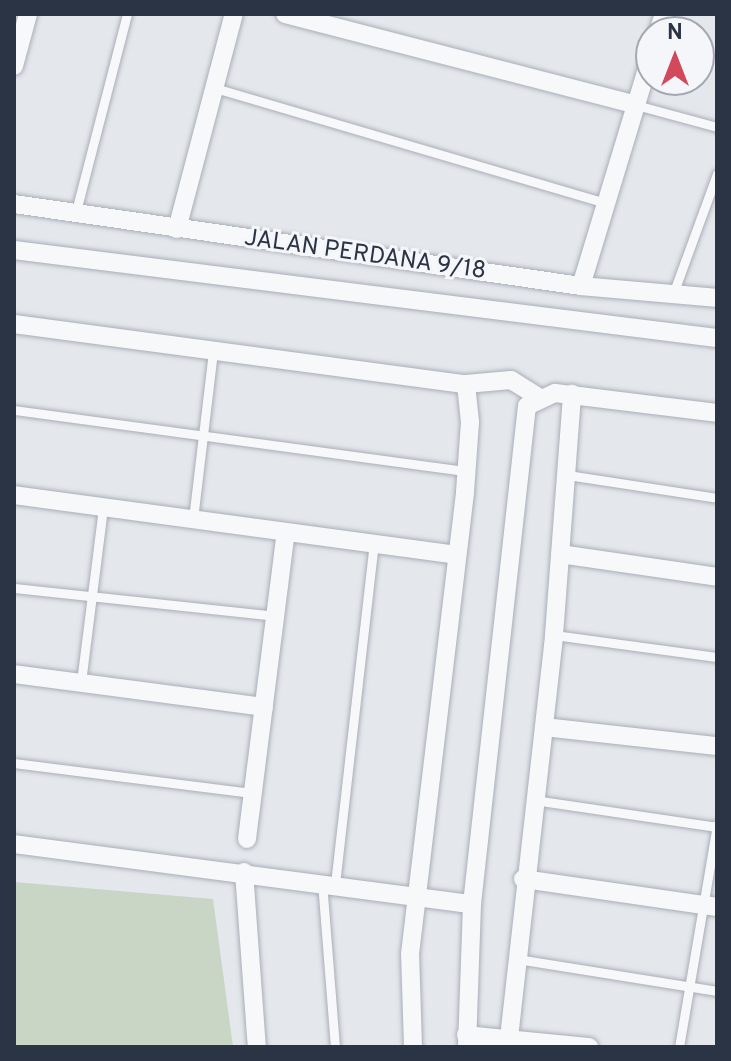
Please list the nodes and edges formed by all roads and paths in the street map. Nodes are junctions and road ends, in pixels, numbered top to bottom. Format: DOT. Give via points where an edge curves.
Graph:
graph roads {
  1 [pos="28,14"];
  2 [pos="127,14"];
  3 [pos="234,14"];
  4 [pos="285,14"];
  5 [pos="14,66"];
  6 [pos="215,88"];
  7 [pos="639,96"];
  8 [pos="636,105"];
  9 [pos="717,127"];
  10 [pos="717,174"];
  11 [pos="606,203"];
  12 [pos="14,204"];
  13 [pos="75,215"];
  14 [pos="177,229"];
  15 [pos="14,250"];
  16 [pos="581,286"];
  17 [pos="673,294"];
  18 [pos="717,298"];
  19 [pos="14,324"];
  20 [pos="717,338"];
  21 [pos="213,351"];
  22 [pos="466,384"];
  23 [pos="572,394"];
  24 [pos="538,397"];
  25 [pos="14,410"];
  26 [pos="717,413"];
  27 [pos="203,434"];
  28 [pos="466,471"];
  29 [pos="567,475"];
  30 [pos="14,495"];
  31 [pos="717,498"];
  32 [pos="103,507"];
  33 [pos="193,519"];
  34 [pos="286,532"];
  35 [pos="374,544"];
  36 [pos="560,554"];
  37 [pos="457,555"];
  38 [pos="717,577"];
  39 [pos="14,588"];
  40 [pos="90,598"];
  41 [pos="275,616"];
  42 [pos="554,635"];
  43 [pos="717,657"];
  44 [pos="14,674"];
  45 [pos="81,682"];
  46 [pos="264,707"];
  47 [pos="544,727"];
  48 [pos="717,746"];
  49 [pos="14,763"];
  50 [pos="253,793"];
  51 [pos="534,800"];
  52 [pos="717,826"];
  53 [pos="247,839"];
  54 [pos="14,844"];
  55 [pos="244,872"];
  56 [pos="523,879"];
  57 [pos="328,883"];
  58 [pos="416,894"];
  59 [pos="472,904"];
  60 [pos="709,906"];
  61 [pos="513,959"];
  62 [pos="689,987"];
  63 [pos="717,991"];
  64 [pos="466,1041"];
  65 [pos="508,1041"];
  66 [pos="257,1047"];
  67 [pos="335,1047"];
  68 [pos="413,1047"];
  69 [pos="589,1047"];
  70 [pos="679,1047"];
  1 -- 5 [label="street"];
  2 -- 13 [label="lane"];
  3 -- 6 [label="street"];
  4 -- 8 [label="street"];
  6 -- 11 [label="lane"];
  6 -- 14 [label="street"];
  7 -- 8 [label="street"];
  8 -- 9 [label="lane"];
  8 -- 11 [label="street"];
  10 -- 17 [label="lane"];
  11 -- 16 [label="street"];
  12 -- 13 [label="street, JALAN PERDANA 9/18"];
  13 -- 14 [label="street, JALAN PERDANA 9/18"];
  14 -- 16 [label="street, JALAN PERDANA 9/18"];
  15 -- 20 [label="street"];
  16 -- 17 [label="street, JALAN PERDANA 9/18"];
  17 -- 18 [label="street, JALAN PERDANA 9/18"];
  19 -- 21 [label="street"];
  21 -- 22 [label="street"];
  21 -- 27 [label="lane"];
  22 -- 24 [label="street" via="511,380"];
  22 -- 28 [label="street"];
  23 -- 24 [label="street"];
  23 -- 26 [label="street"];
  23 -- 29 [label="street"];
  24 -- 59 [label="street" via="527,406 518,448"];
  25 -- 27 [label="lane"];
  27 -- 28 [label="lane"];
  27 -- 33 [label="lane"];
  28 -- 37 [label="street"];
  29 -- 31 [label="lane"];
  29 -- 36 [label="street"];
  30 -- 32 [label="street"];
  32 -- 33 [label="street"];
  32 -- 40 [label="lane"];
  33 -- 34 [label="street"];
  34 -- 35 [label="street"];
  34 -- 41 [label="street"];
  35 -- 37 [label="street"];
  35 -- 57 [label="lane"];
  36 -- 38 [label="street"];
  36 -- 42 [label="street"];
  37 -- 58 [label="street"];
  39 -- 40 [label="lane"];
  40 -- 41 [label="lane"];
  40 -- 45 [label="lane"];
  41 -- 46 [label="street"];
  42 -- 43 [label="lane"];
  42 -- 47 [label="street"];
  44 -- 45 [label="street"];
  45 -- 46 [label="street"];
  46 -- 50 [label="street"];
  47 -- 48 [label="street"];
  47 -- 51 [label="street"];
  49 -- 50 [label="lane"];
  50 -- 53 [label="street"];
  51 -- 52 [label="lane"];
  51 -- 56 [label="street"];
  52 -- 60 [label="lane"];
  54 -- 55 [label="street"];
  55 -- 57 [label="street"];
  55 -- 66 [label="street"];
  56 -- 60 [label="street"];
  56 -- 61 [label="street"];
  57 -- 58 [label="street"];
  57 -- 67 [label="lane"];
  58 -- 59 [label="street"];
  58 -- 68 [label="street" via="410,954"];
  59 -- 64 [label="street"];
  60 -- 62 [label="lane"];
  61 -- 62 [label="lane"];
  61 -- 65 [label="street"];
  62 -- 63 [label="lane"];
  62 -- 70 [label="lane"];
  64 -- 65 [label="street"];
  65 -- 69 [label="street"];
}
